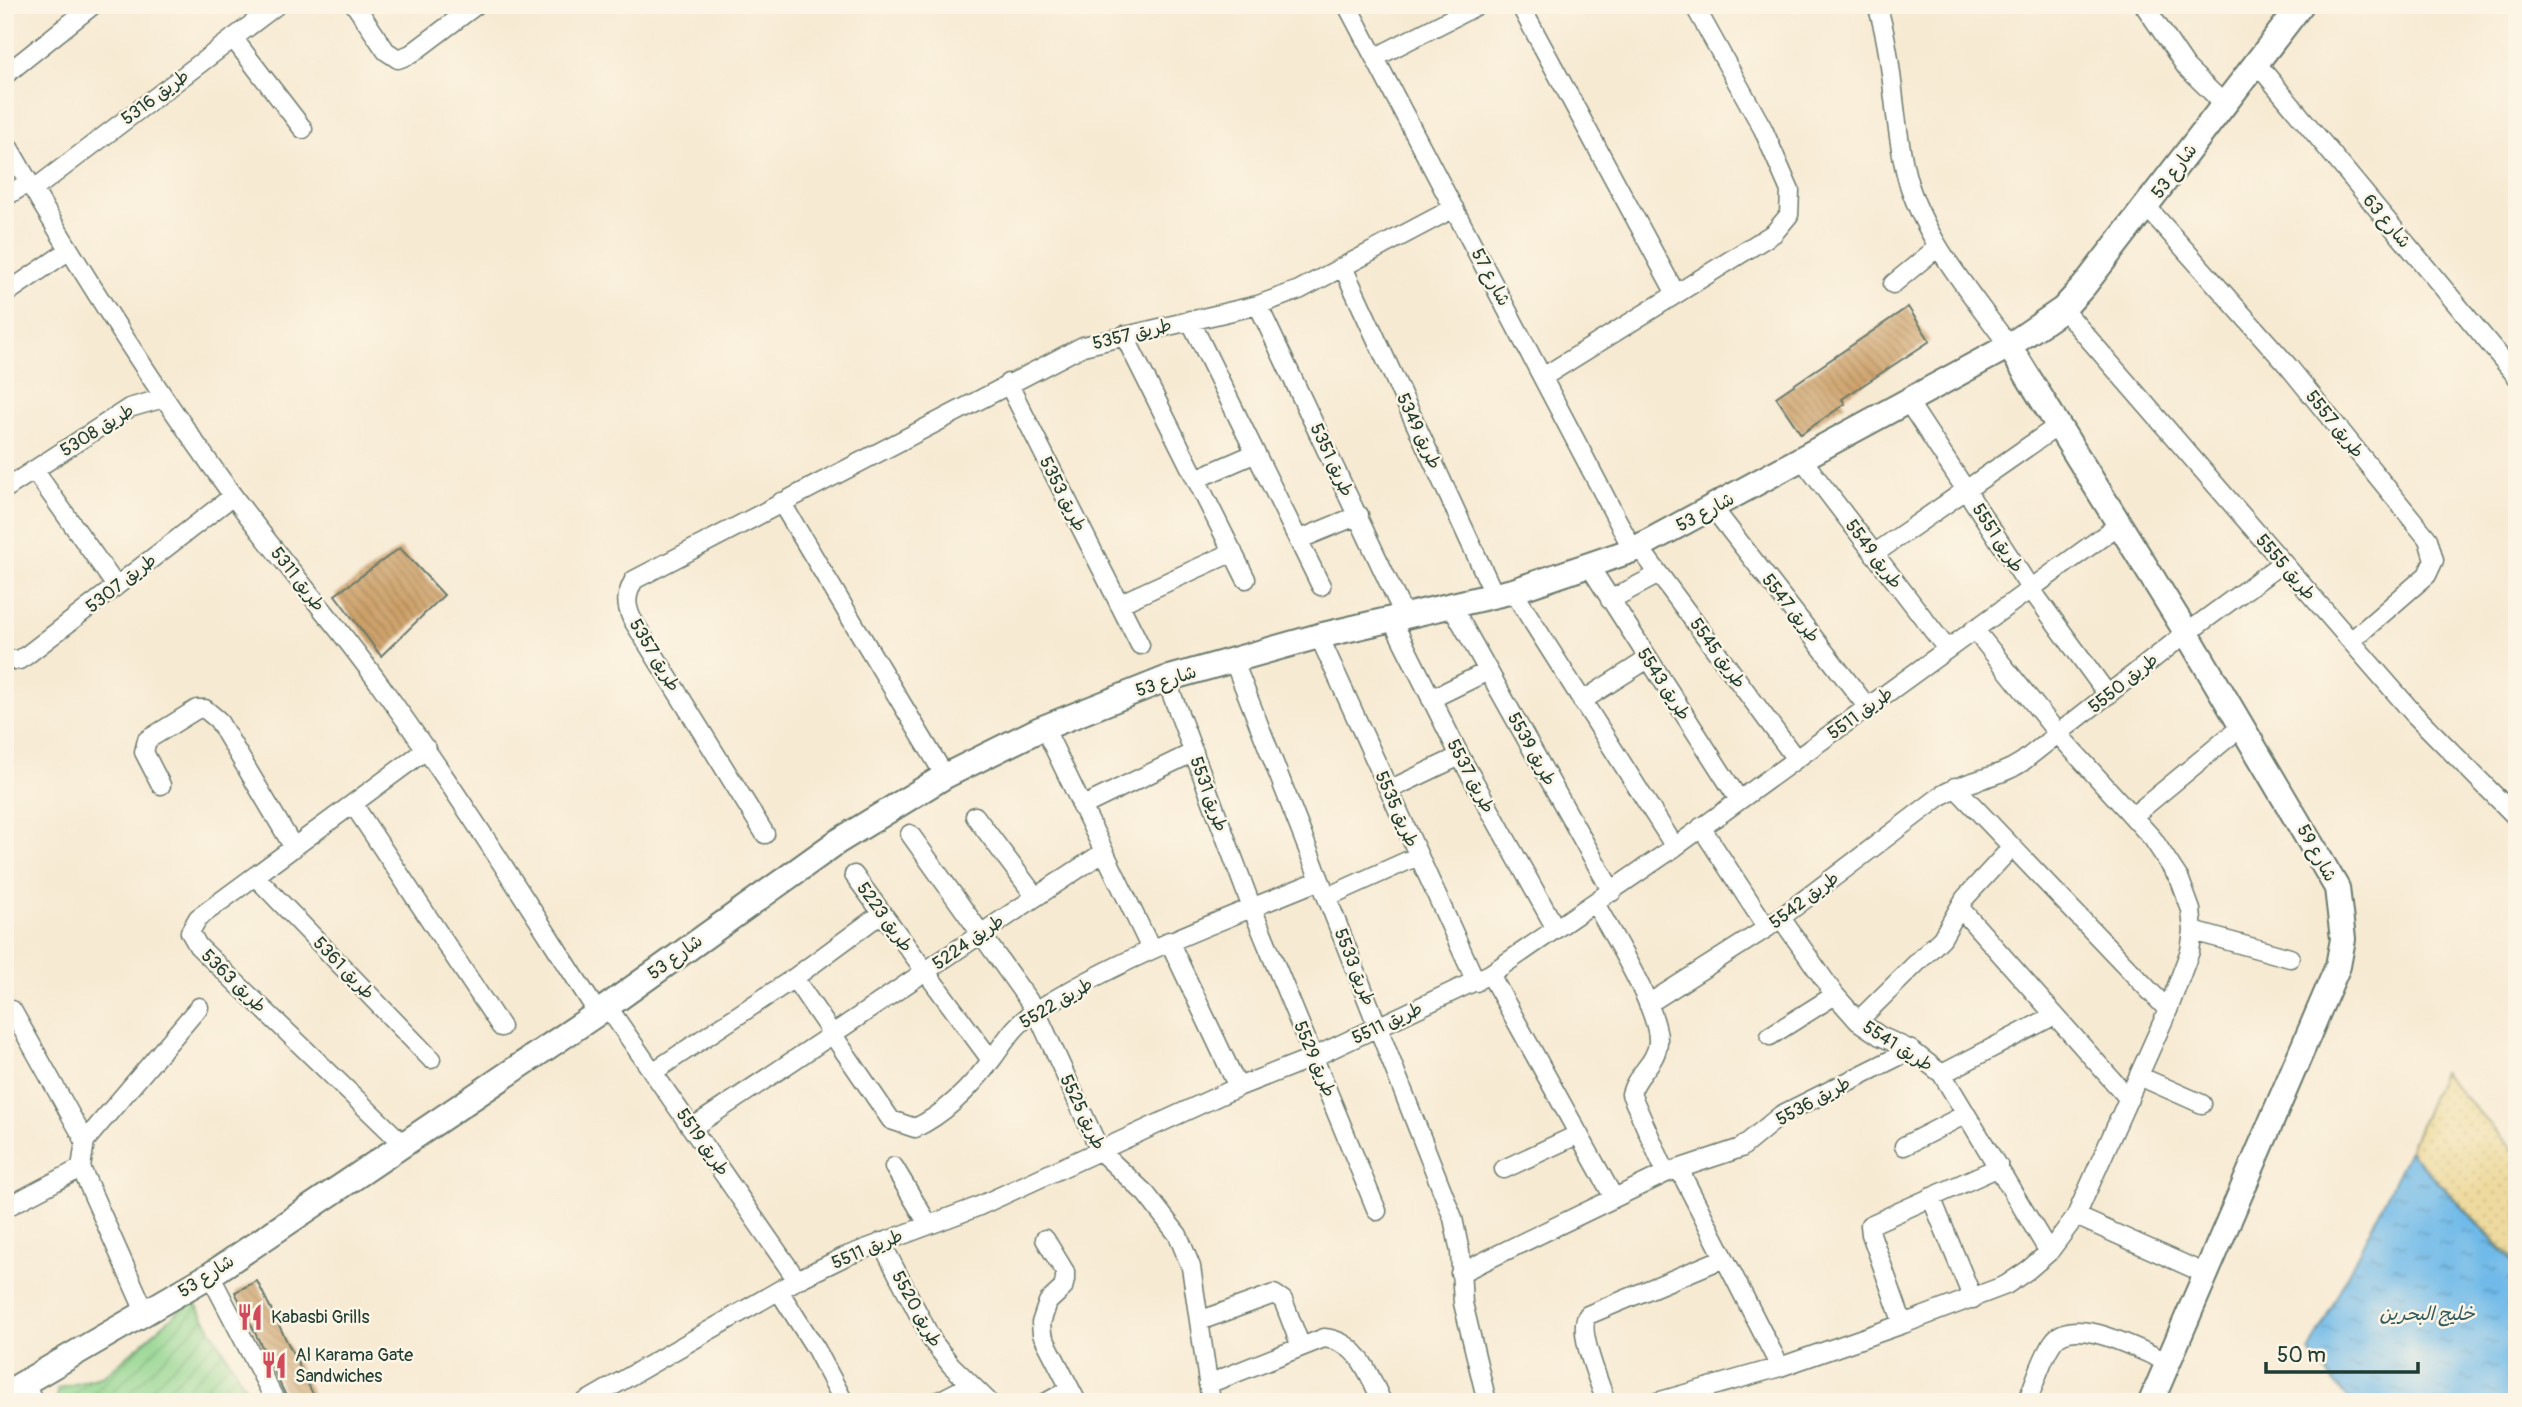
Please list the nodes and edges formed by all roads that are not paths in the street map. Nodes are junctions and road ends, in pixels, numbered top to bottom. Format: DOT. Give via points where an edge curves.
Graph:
graph roads {
  1 [pos="93,5"];
  2 [pos="277,5"];
  3 [pos="355,5"];
  4 [pos="476,5"];
  5 [pos="1347,5"];
  6 [pos="1478,5"];
  7 [pos="1520,5"];
  8 [pos="1694,5"];
  9 [pos="1877,5"];
  10 [pos="2144,5"];
  11 [pos="2301,5"];
  12 [pos="233,38"];
  13 [pos="1376,57"];
  14 [pos="2258,65"];
  15 [pos="5,75"];
  16 [pos="2224,104"];
  17 [pos="303,129"];
  18 [pos="5,141"];
  19 [pos="31,186"];
  20 [pos="5,197"];
  21 [pos="2147,207"];
  22 [pos="1454,208"];
  23 [pos="1938,247"];
  24 [pos="68,251"];
  25 [pos="1343,267"];
  26 [pos="1893,284"];
  27 [pos="5,294"];
  28 [pos="1676,294"];
  29 [pos="1258,305"];
  30 [pos="2063,309"];
  31 [pos="1190,320"];
  32 [pos="1124,335"];
  33 [pos="2009,346"];
  34 [pos="1543,377"];
  35 [pos="2517,377"];
  36 [pos="1008,383"];
  37 [pos="164,398"];
  38 [pos="1907,400"];
  39 [pos="2059,425"];
  40 [pos="1256,453"];
  41 [pos="1802,459"];
  42 [pos="34,470"];
  43 [pos="1196,479"];
  44 [pos="5,489"];
  45 [pos="1965,489"];
  46 [pos="233,496"];
  47 [pos="781,502"];
  48 [pos="1713,508"];
  49 [pos="1359,515"];
  50 [pos="2120,524"];
  51 [pos="1298,540"];
  52 [pos="1636,549"];
  53 [pos="1234,552"];
  54 [pos="1874,554"];
  55 [pos="2282,563"];
  56 [pos="1590,567"];
  57 [pos="1659,574"];
  58 [pos="1246,579"];
  59 [pos="116,586"];
  60 [pos="1321,586"];
  61 [pos="2030,588"];
  62 [pos="1504,593"];
  63 [pos="1610,600"];
  64 [pos="1119,604"];
  65 [pos="1452,606"];
  66 [pos="1398,618"];
  67 [pos="1974,629"];
  68 [pos="2186,632"];
  69 [pos="1319,636"];
  70 [pos="2351,641"];
  71 [pos="1140,645"];
  72 [pos="1947,649"];
  73 [pos="1233,659"];
  74 [pos="1648,659"];
  75 [pos="5,660"];
  76 [pos="1488,671"];
  77 [pos="1166,679"];
  78 [pos="2108,695"];
  79 [pos="1431,699"];
  80 [pos="1582,701"];
  81 [pos="1868,709"];
  82 [pos="2242,726"];
  83 [pos="1044,727"];
  84 [pos="2059,734"];
  85 [pos="427,750"];
  86 [pos="1194,752"];
  87 [pos="1460,756"];
  88 [pos="1796,760"];
  89 [pos="945,776"];
  90 [pos="161,785"];
  91 [pos="1955,787"];
  92 [pos="1389,790"];
  93 [pos="1739,800"];
  94 [pos="353,804"];
  95 [pos="1082,807"];
  96 [pos="975,816"];
  97 [pos="2133,816"];
  98 [pos="2517,818"];
  99 [pos="1701,828"];
  100 [pos="765,834"];
  101 [pos="910,834"];
  102 [pos="2012,847"];
  103 [pos="294,848"];
  104 [pos="1675,848"];
  105 [pos="1104,852"];
  106 [pos="1418,856"];
  107 [pos="854,875"];
  108 [pos="257,877"];
  109 [pos="1320,880"];
  110 [pos="1612,892"];
  111 [pos="1035,896"];
  112 [pos="1327,897"];
  113 [pos="1595,903"];
  114 [pos="1252,908"];
  115 [pos="1960,908"];
  116 [pos="882,913"];
  117 [pos="1774,923"];
  118 [pos="1556,929"];
  119 [pos="2193,931"];
  120 [pos="980,932"];
  121 [pos="1169,941"];
  122 [pos="1151,949"];
  123 [pos="2290,958"];
  124 [pos="925,973"];
  125 [pos="794,978"];
  126 [pos="1483,978"];
  127 [pos="1835,995"];
  128 [pos="1648,1004"];
  129 [pos="199,1007"];
  130 [pos="602,1009"];
  131 [pos="12,1010"];
  132 [pos="2168,1010"];
  133 [pos="1036,1011"];
  134 [pos="2054,1015"];
  135 [pos="1858,1021"];
  136 [pos="501,1027"];
  137 [pos="1379,1027"];
  138 [pos="833,1036"];
  139 [pos="1770,1036"];
  140 [pos="1911,1050"];
  141 [pos="1314,1057"];
  142 [pos="431,1059"];
  143 [pos="991,1060"];
  144 [pos="653,1072"];
  145 [pos="1942,1074"];
  146 [pos="2139,1076"];
  147 [pos="1238,1087"];
  148 [pos="2129,1099"];
  149 [pos="2202,1104"];
  150 [pos="1966,1114"];
  151 [pos="693,1127"];
  152 [pos="1578,1134"];
  153 [pos="85,1141"];
  154 [pos="402,1143"];
  155 [pos="1904,1146"];
  156 [pos="1100,1151"];
  157 [pos="894,1167"];
  158 [pos="1999,1167"];
  159 [pos="81,1168"];
  160 [pos="1504,1169"];
  161 [pos="1672,1171"];
  162 [pos="1931,1197"];
  163 [pos="1614,1198"];
  164 [pos="5,1208"];
  165 [pos="1377,1211"];
  166 [pos="2076,1216"];
  167 [pos="928,1224"];
  168 [pos="1045,1239"];
  169 [pos="881,1241"];
  170 [pos="2049,1252"];
  171 [pos="1724,1258"];
  172 [pos="1460,1273"];
  173 [pos="2206,1273"];
  174 [pos="210,1275"];
  175 [pos="797,1280"];
  176 [pos="779,1291"];
  177 [pos="1973,1299"];
  178 [pos="146,1314"];
  179 [pos="1202,1320"];
  180 [pos="1903,1324"];
  181 [pos="1301,1347"];
  182 [pos="2168,1362"];
  183 [pos="1780,1367"];
  184 [pos="618,1385"];
  185 [pos="970,1385"];
  186 [pos="15,1392"];
  187 [pos="1210,1393"];
  188 [pos="1073,1395"];
  189 [pos="276,1402"];
  190 [pos="585,1402"];
  191 [pos="626,1402"];
  192 [pos="844,1402"];
  193 [pos="937,1402"];
  194 [pos="989,1402"];
  195 [pos="1047,1402"];
  196 [pos="1382,1402"];
  197 [pos="1487,1402"];
  198 [pos="1606,1402"];
  199 [pos="1657,1402"];
  200 [pos="2027,1402"];
  201 [pos="2151,1402"];
  1 -- 15 [label="street"];
  2 -- 12 [label="street, طريق 5316"];
  3 -- 4 [label="street" via="386,51 398,59"];
  5 -- 13 [label="street, شارع 57"];
  6 -- 13 [label="street"];
  7 -- 28 [label="street"];
  8 -- 28 [label="street" via="1763,129 1791,203 1783,225 1774,233"];
  9 -- 23 [label="street" via="1908,180"];
  10 -- 16 [label="street" via="2186,67"];
  11 -- 14 [label="street, شارع 53"];
  12 -- 17 [label="street"];
  12 -- 19 [label="street, طريق 5316"];
  13 -- 22 [label="street, شارع 57"];
  14 -- 16 [label="street, شارع 53"];
  14 -- 35 [label="street, شارع 63"];
  16 -- 21 [label="street, شارع 53"];
  18 -- 19 [label="street, طريق 5311"];
  19 -- 20 [label="street, طريق 5316"];
  19 -- 24 [label="street, طريق 5311"];
  21 -- 30 [label="street, شارع 53"];
  21 -- 70 [label="street, طريق 5557" via="2289,367 2428,539 2434,560 2427,575"];
  22 -- 25 [label="street, طريق 5357"];
  22 -- 34 [label="street, شارع 57"];
  23 -- 26 [label="street"];
  23 -- 33 [label="street"];
  24 -- 27 [label="street"];
  24 -- 37 [label="street, طريق 5311"];
  25 -- 29 [label="street, طريق 5357"];
  25 -- 62 [label="street, طريق 5349"];
  28 -- 34 [label="street"];
  29 -- 31 [label="street, طريق 5357"];
  29 -- 49 [label="street, طريق 5351"];
  30 -- 33 [label="street, شارع 53"];
  30 -- 55 [label="street, طريق 5555"];
  31 -- 32 [label="street, طريق 5357"];
  31 -- 40 [label="street"];
  32 -- 36 [label="street, طريق 5357" via="1083,346"];
  32 -- 43 [label="street"];
  33 -- 38 [label="street, شارع 53"];
  33 -- 39 [label="street, شارع 59"];
  34 -- 52 [label="street, شارع 57"];
  36 -- 47 [label="street, طريق 5357"];
  36 -- 64 [label="street, طريق 5353"];
  37 -- 42 [label="street, طريق 5308" via="130,408"];
  37 -- 46 [label="street, طريق 5311"];
  38 -- 41 [label="street, شارع 53"];
  38 -- 45 [label="street, طريق 5551"];
  39 -- 45 [label="street, طريق 5551"];
  39 -- 50 [label="street, شارع 59"];
  40 -- 43 [label="street"];
  40 -- 51 [label="street"];
  41 -- 48 [label="street, شارع 53"];
  41 -- 54 [label="street, طريق 5549"];
  42 -- 44 [label="street, طريق 5308"];
  42 -- 59 [label="street"];
  43 -- 53 [label="street"];
  45 -- 54 [label="street, طريق 5551"];
  45 -- 61 [label="street, طريق 5551"];
  46 -- 59 [label="street, طريق 5307"];
  46 -- 85 [label="street, طريق 5311"];
  47 -- 89 [label="street"];
  47 -- 100 [label="street, طريق 5357" via="634,580 626,606"];
  48 -- 52 [label="street, شارع 53"];
  48 -- 81 [label="street, طريق 5547"];
  49 -- 51 [label="street"];
  49 -- 66 [label="street, طريق 5351"];
  50 -- 61 [label="street, طريق 5511"];
  50 -- 68 [label="street, شارع 59"];
  51 -- 60 [label="street"];
  52 -- 56 [label="street, شارع 53"];
  52 -- 57 [label="street, طريق 5545"];
  53 -- 58 [label="street"];
  53 -- 64 [label="street"];
  54 -- 72 [label="street, طريق 5549"];
  55 -- 68 [label="street, طريق 5550"];
  55 -- 70 [label="street, طريق 5555"];
  56 -- 62 [label="street, شارع 53"];
  56 -- 63 [label="street, طريق 5543"];
  57 -- 63 [label="street"];
  57 -- 88 [label="street, طريق 5545"];
  59 -- 75 [label="street, طريق 5307" via="27,655"];
  61 -- 67 [label="street, طريق 5511"];
  61 -- 78 [label="street, طريق 5551"];
  62 -- 65 [label="street, شارع 53"];
  62 -- 80 [label="street"];
  63 -- 74 [label="street, طريق 5543"];
  64 -- 71 [label="street, طريق 5353"];
  65 -- 66 [label="street, شارع 53"];
  65 -- 76 [label="street, طريق 5539"];
  66 -- 69 [label="street, شارع 53"];
  66 -- 79 [label="street, طريق 5537"];
  67 -- 72 [label="street, طريق 5511"];
  67 -- 84 [label="street"];
  68 -- 78 [label="street, طريق 5550"];
  68 -- 82 [label="street, شارع 59"];
  69 -- 73 [label="street, شارع 53"];
  69 -- 92 [label="street, طريق 5535"];
  70 -- 98 [label="street, طريق 5555" via="2414,714"];
  72 -- 81 [label="street, طريق 5511"];
  73 -- 77 [label="street, شارع 53"];
  73 -- 109 [label="street, طريق 5533"];
  74 -- 80 [label="street"];
  74 -- 93 [label="street, طريق 5543"];
  76 -- 79 [label="street"];
  76 -- 110 [label="street, طريق 5539"];
  77 -- 83 [label="street, شارع 53"];
  77 -- 86 [label="street, طريق 5531"];
  78 -- 84 [label="street, طريق 5550"];
  79 -- 87 [label="street, طريق 5537"];
  80 -- 104 [label="street"];
  81 -- 88 [label="street, طريق 5511"];
  82 -- 97 [label="street"];
  82 -- 173 [label="street, شارع 59" via="2337,888 2343,939 2338,966"];
  83 -- 89 [label="street, شارع 53"];
  83 -- 95 [label="street"];
  84 -- 91 [label="street, طريق 5550" via="2008,772"];
  84 -- 97 [label="street"];
  85 -- 94 [label="street, طريق 5363"];
  85 -- 130 [label="street, طريق 5311"];
  86 -- 95 [label="street"];
  86 -- 114 [label="street, طريق 5531"];
  87 -- 92 [label="street"];
  87 -- 118 [label="street, طريق 5537"];
  88 -- 93 [label="street, طريق 5511"];
  89 -- 130 [label="street, شارع 53" via="837,842"];
  90 -- 103 [label="street" via="144,752 147,740 197,709 205,709 218,720"];
  91 -- 102 [label="street"];
  91 -- 117 [label="street, طريق 5542"];
  92 -- 106 [label="street, طريق 5535"];
  93 -- 99 [label="street, طريق 5511"];
  94 -- 103 [label="street, طريق 5363"];
  94 -- 136 [label="street"];
  95 -- 105 [label="street"];
  96 -- 111 [label="street"];
  97 -- 119 [label="street" via="2180,880"];
  99 -- 104 [label="street, طريق 5511"];
  99 -- 117 [label="street, طريق 5541"];
  101 -- 120 [label="street, طريق 5525"];
  102 -- 115 [label="street"];
  102 -- 132 [label="street"];
  103 -- 108 [label="street, طريق 5363"];
  104 -- 110 [label="street, طريق 5511"];
  105 -- 111 [label="street, طريق 5224"];
  105 -- 122 [label="street"];
  106 -- 112 [label="street"];
  106 -- 126 [label="street, طريق 5535"];
  107 -- 116 [label="street, طريق 5223"];
  108 -- 142 [label="street, طريق 5361"];
  108 -- 154 [label="street, طريق 5363" via="192,923 192,940"];
  109 -- 112 [label="street, طريق 5533"];
  109 -- 114 [label="street, طريق 5522"];
  110 -- 113 [label="street, طريق 5511"];
  111 -- 120 [label="street, طريق 5224"];
  112 -- 137 [label="street, طريق 5533"];
  113 -- 118 [label="street, طريق 5511"];
  113 -- 128 [label="street"];
  114 -- 121 [label="street, طريق 5522"];
  114 -- 141 [label="street, طريق 5529"];
  115 -- 134 [label="street"];
  115 -- 135 [label="street" via="1942,938"];
  116 -- 124 [label="street, طريق 5223"];
  116 -- 125 [label="street"];
  117 -- 127 [label="street, طريق 5541"];
  117 -- 128 [label="street, طريق 5542"];
  118 -- 126 [label="street, طريق 5511"];
  119 -- 123 [label="street"];
  119 -- 132 [label="street"];
  120 -- 124 [label="street, طريق 5224"];
  120 -- 133 [label="street, طريق 5525"];
  121 -- 122 [label="street, طريق 5522"];
  121 -- 147 [label="street"];
  122 -- 133 [label="street, طريق 5522"];
  124 -- 138 [label="street, طريق 5224"];
  124 -- 143 [label="street, طريق 5223"];
  125 -- 138 [label="street"];
  125 -- 144 [label="street"];
  126 -- 137 [label="street, طريق 5511"];
  126 -- 152 [label="street, طريق 5535"];
  127 -- 135 [label="street, طريق 5541"];
  127 -- 139 [label="street"];
  128 -- 161 [label="street" via="1658,1042 1631,1094"];
  129 -- 153 [label="street"];
  130 -- 144 [label="street, طريق 5519"];
  130 -- 154 [label="street, شارع 53"];
  131 -- 153 [label="street"];
  132 -- 146 [label="street"];
  133 -- 143 [label="street, طريق 5522" via="1007,1036"];
  133 -- 156 [label="street, طريق 5525"];
  134 -- 145 [label="street"];
  134 -- 148 [label="street"];
  135 -- 140 [label="street, طريق 5541"];
  137 -- 141 [label="street, طريق 5511"];
  137 -- 172 [label="street, طريق 5533" via="1453,1218"];
  138 -- 143 [label="street, طريق 5522" via="891,1120 915,1128 947,1108"];
  138 -- 151 [label="street, طريق 5224"];
  140 -- 145 [label="street, طريق 5541"];
  140 -- 161 [label="street, طريق 5536" via="1781,1115 1741,1148"];
  141 -- 147 [label="street, طريق 5511"];
  141 -- 165 [label="street, طريق 5529"];
  144 -- 151 [label="street, طريق 5519"];
  145 -- 150 [label="street, طريق 5541"];
  146 -- 148 [label="street"];
  146 -- 149 [label="street"];
  147 -- 156 [label="street, طريق 5511"];
  148 -- 166 [label="street"];
  150 -- 155 [label="street"];
  150 -- 158 [label="street, طريق 5541"];
  151 -- 175 [label="street, طريق 5519"];
  152 -- 160 [label="street"];
  152 -- 163 [label="street, طريق 5535"];
  153 -- 159 [label="street"];
  154 -- 174 [label="street, شارع 53"];
  156 -- 167 [label="street, طريق 5511"];
  156 -- 179 [label="street, طريق 5525" via="1146,1194 1178,1235 1191,1267"];
  157 -- 167 [label="street"];
  158 -- 162 [label="street"];
  158 -- 170 [label="street, طريق 5541"];
  159 -- 164 [label="street"];
  159 -- 178 [label="street"];
  161 -- 163 [label="street, طريق 5536"];
  161 -- 171 [label="street"];
  162 -- 177 [label="street"];
  162 -- 180 [label="street" via="1870,1225"];
  163 -- 172 [label="street, طريق 5536"];
  166 -- 170 [label="street"];
  166 -- 173 [label="street"];
  167 -- 169 [label="street, طريق 5511"];
  168 -- 188 [label="street" via="1065,1272 1065,1280 1042,1312 1042,1334"];
  169 -- 175 [label="street, طريق 5511"];
  169 -- 185 [label="street, طريق 5520" via="918,1318"];
  170 -- 177 [label="street" via="2006,1285"];
  171 -- 183 [label="street"];
  171 -- 198 [label="street" via="1588,1315 1584,1333"];
  172 -- 197 [label="street, طريق 5533"];
  173 -- 182 [label="street, شارع 59"];
  174 -- 178 [label="street, شارع 53"];
  174 -- 189 [label="street"];
  175 -- 176 [label="street, طريق 5511"];
  176 -- 184 [label="street, طريق 5511"];
  176 -- 192 [label="street"];
  177 -- 180 [label="street"];
  178 -- 186 [label="street, شارع 53"];
  179 -- 181 [label="street" via="1274,1294 1283,1300"];
  179 -- 187 [label="street, طريق 5525"];
  180 -- 183 [label="street"];
  181 -- 187 [label="street"];
  181 -- 196 [label="street" via="1324,1338 1347,1345 1360,1359"];
  182 -- 200 [label="street" via="2080,1328 2066,1331 2054,1340"];
  182 -- 201 [label="street, شارع 59"];
  183 -- 199 [label="street"];
  184 -- 190 [label="street, طريق 5511"];
  184 -- 191 [label="street"];
  185 -- 193 [label="street"];
  185 -- 194 [label="street, طريق 5520"];
  188 -- 195 [label="street"];
}
